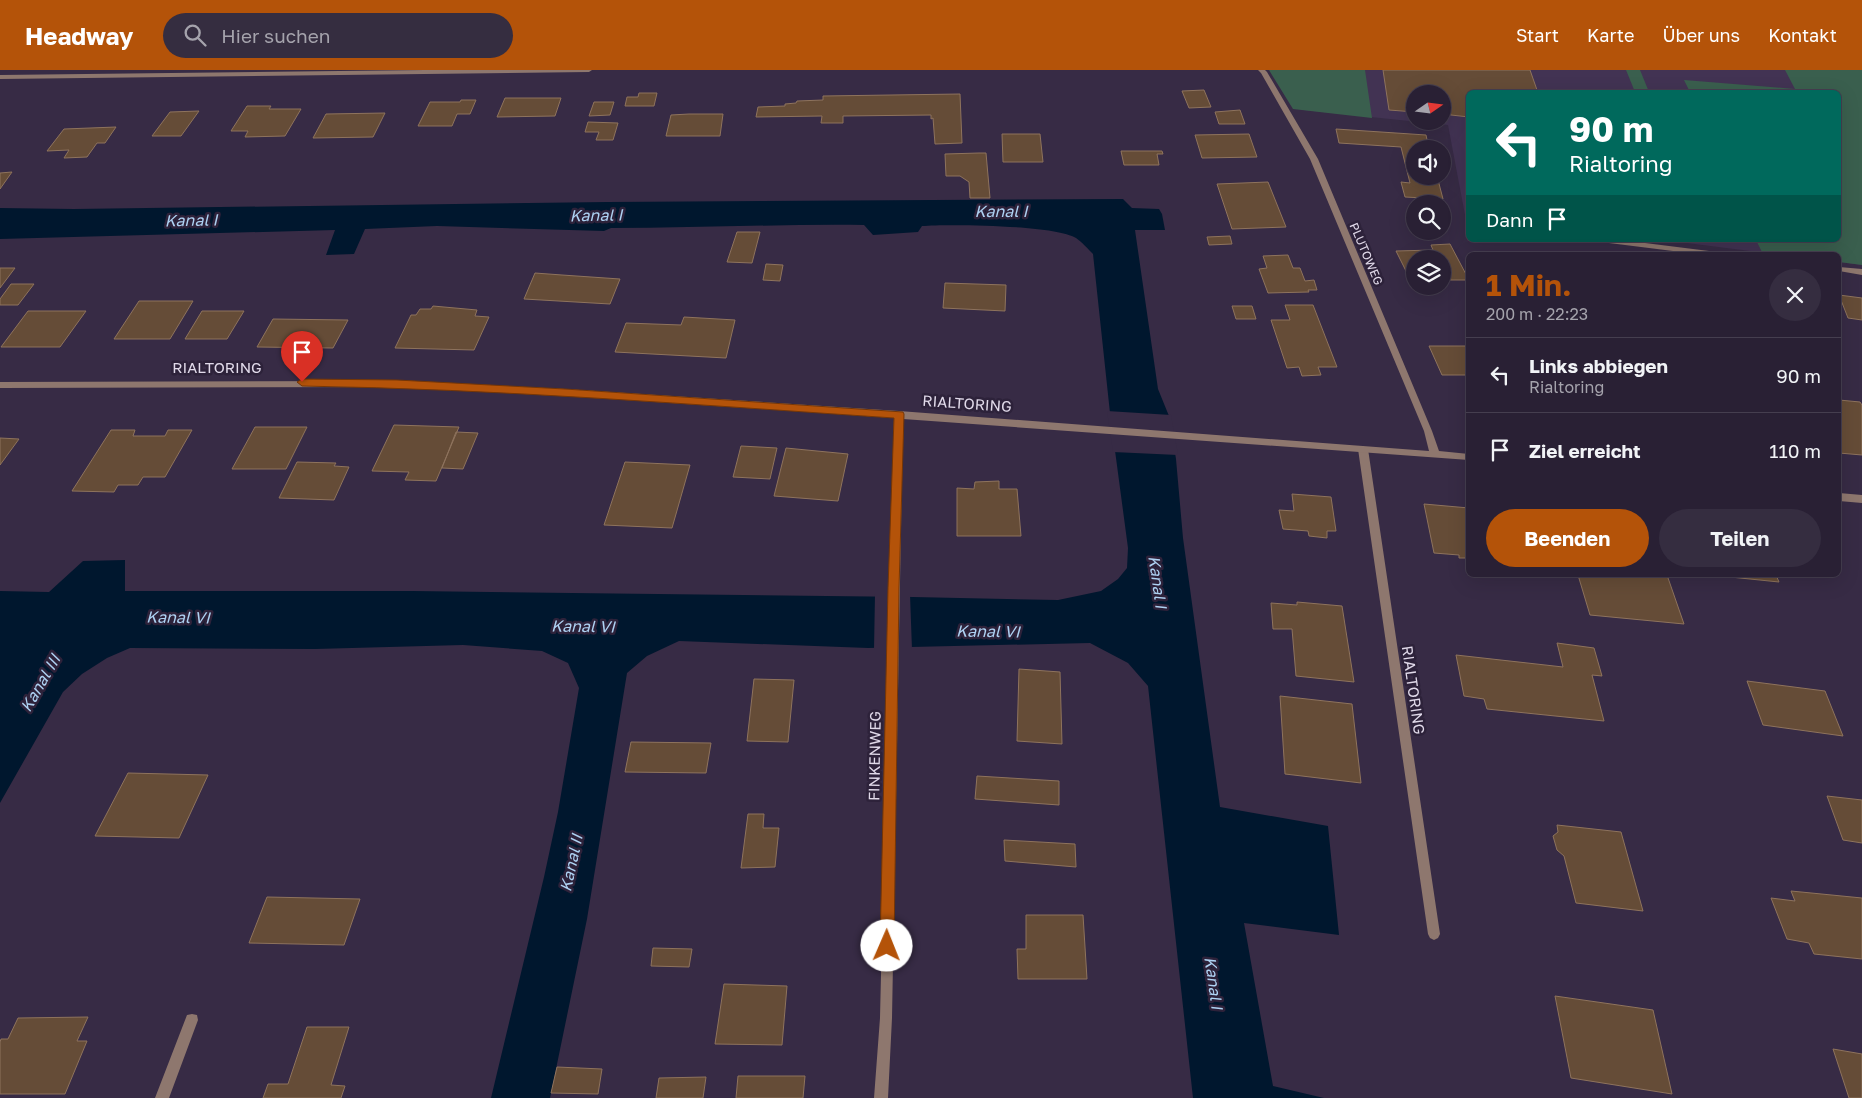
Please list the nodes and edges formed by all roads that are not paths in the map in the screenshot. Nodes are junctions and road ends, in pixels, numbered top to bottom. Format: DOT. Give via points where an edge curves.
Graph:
graph roads {
  1 [pos="566,70"];
  2 [pos="589,70"];
  3 [pos="1261,70"];
  4 [pos="292,72"];
  5 [pos="350,72"];
  6 [pos="0,77"];
  7 [pos="1618,242"];
  8 [pos="1700,252"];
  9 [pos="1841,269"];
  10 [pos="1862,272"];
  11 [pos="0,385"];
  12 [pos="899,414"];
  13 [pos="1362,449"];
  14 [pos="1435,454"];
  15 [pos="1466,457"];
  16 [pos="1841,497"];
  17 [pos="1862,499"];
  18 [pos="1434,934"];
  19 [pos="192,1020"];
  20 [pos="162,1098"];
  21 [pos="881,1098"];
  1 -- 2 [label="street"];
  1 -- 5 [label="street"];
  3 -- 14 [label="street, PLUTOWEG" via="1314,159"];
  4 -- 5 [label="street"];
  4 -- 6 [label="street"];
  7 -- 8 [label="street"];
  9 -- 10 [label="street"];
  11 -- 12 [label="street, RIALTORING" via="397,384"];
  12 -- 13 [label="street, RIALTORING"];
  12 -- 21 [label="street, FINKENWEG" via="886,1018"];
  13 -- 14 [label="street, RIALTORING"];
  13 -- 18 [label="street, RIALTORING"];
  14 -- 15 [label="street, RIALTORING"];
  16 -- 17 [label="street"];
  19 -- 20 [label="street"];
}
